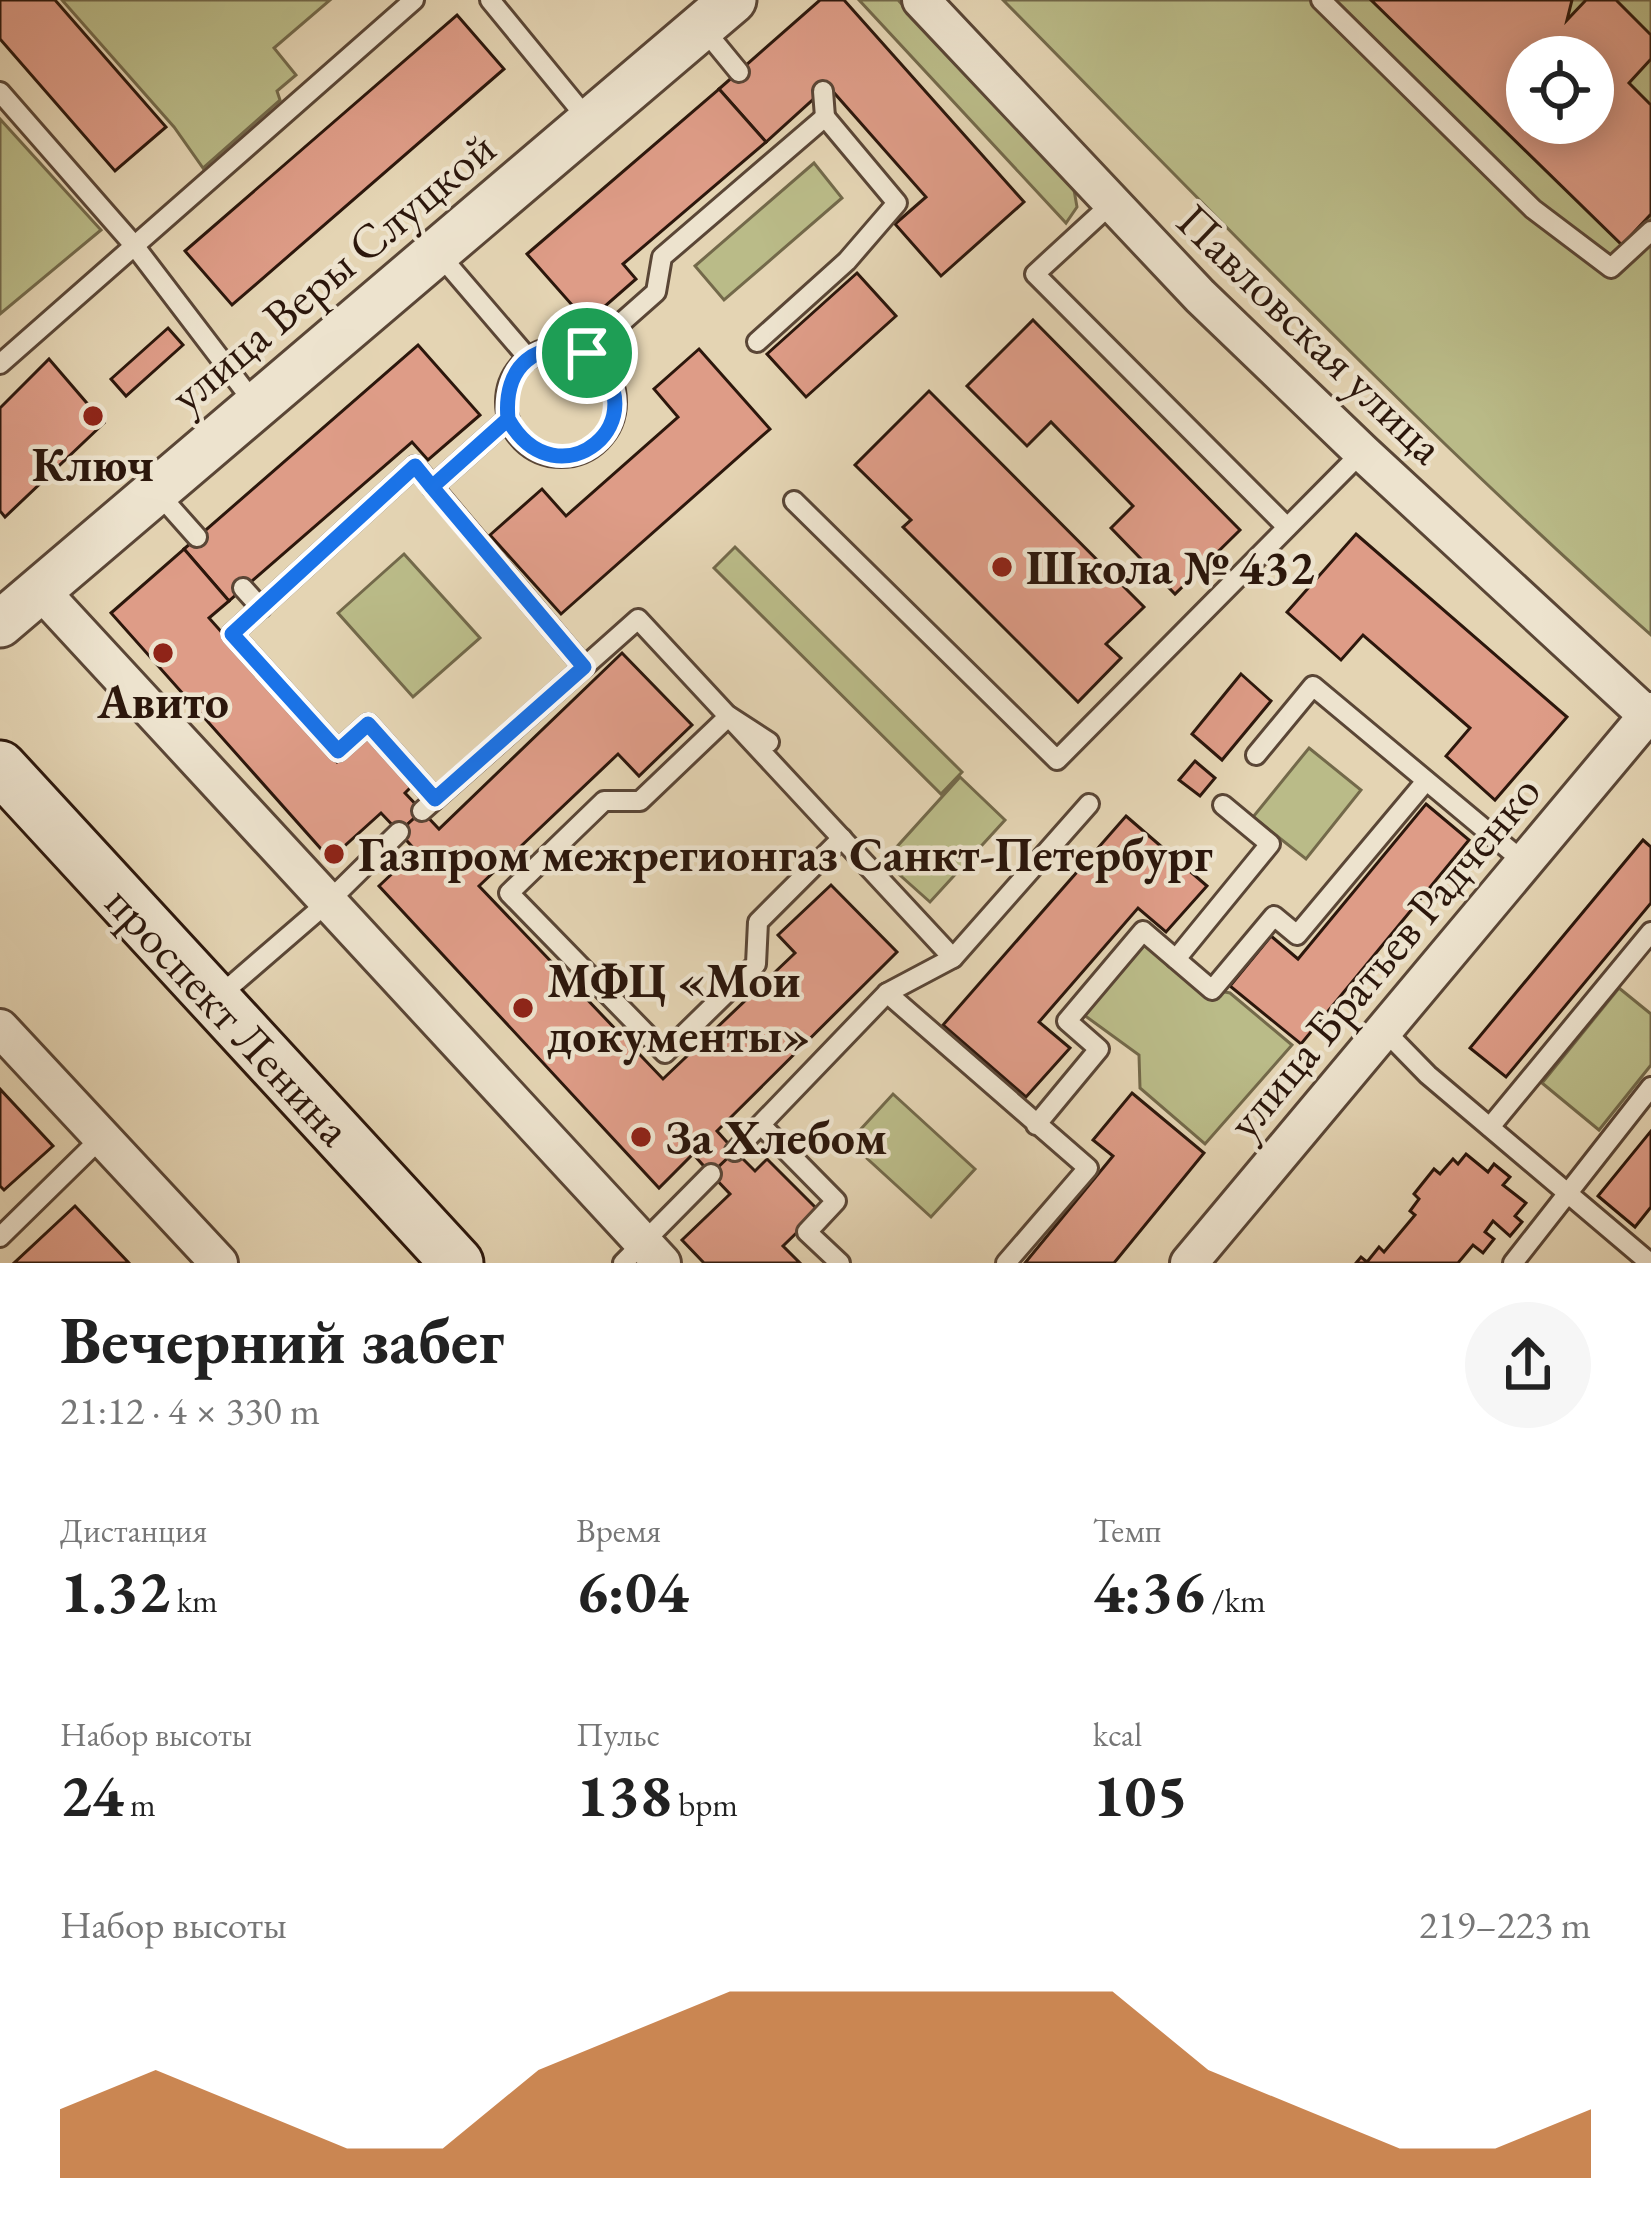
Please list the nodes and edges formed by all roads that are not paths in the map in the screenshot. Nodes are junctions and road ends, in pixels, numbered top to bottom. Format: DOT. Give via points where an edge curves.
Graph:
graph roads {
  1 [pos="414,0"];
  2 [pos="490,0"];
  3 [pos="921,0"];
  4 [pos="1321,0"];
  5 [pos="717,14"];
  6 [pos="740,71"];
  7 [pos="823,91"];
  8 [pos="0,92"];
  9 [pos="825,116"];
  10 [pos="590,122"];
  11 [pos="878,141"];
  12 [pos="859,157"];
  13 [pos="922,201"];
  14 [pos="898,202"];
  15 [pos="1111,204"];
  16 [pos="1651,231"];
  17 [pos="133,244"];
  18 [pos="437,253"];
  19 [pos="757,342"];
  20 [pos="587,353"];
  21 [pos="529,359"];
  22 [pos="0,364"];
  23 [pos="257,406"];
  24 [pos="508,419"];
  25 [pos="1362,452"];
  26 [pos="432,487"];
  27 [pos="157,492"];
  28 [pos="794,501"];
  29 [pos="1287,527"];
  30 [pos="197,537"];
  31 [pos="243,588"];
  32 [pos="40,590"];
  33 [pos="260,608"];
  34 [pos="0,624"];
  35 [pos="584,667"];
  36 [pos="1650,715"];
  37 [pos="729,716"];
  38 [pos="770,742"];
  39 [pos="1256,755"];
  40 [pos="0,767"];
  41 [pos="1426,781"];
  42 [pos="1089,804"];
  43 [pos="1223,805"];
  44 [pos="0,816"];
  45 [pos="399,832"];
  46 [pos="842,838"];
  47 [pos="1524,862"];
  48 [pos="328,902"];
  49 [pos="1651,932"];
  50 [pos="953,958"];
  51 [pos="1176,959"];
  52 [pos="887,993"];
  53 [pos="215,1000"];
  54 [pos="0,1028"];
  55 [pos="1385,1030"];
  56 [pos="1651,1087"];
  57 [pos="761,1125"];
  58 [pos="1036,1125"];
  59 [pos="1490,1127"];
  60 [pos="102,1137"];
  61 [pos="735,1151"];
  62 [pos="711,1174"];
  63 [pos="1569,1192"];
  64 [pos="1,1235"];
  65 [pos="643,1256"];
  66 [pos="1199,1259"];
  67 [pos="219,1263"];
  68 [pos="412,1263"];
  69 [pos="457,1263"];
  70 [pos="840,1263"];
  71 [pos="1006,1263"];
  72 [pos="1514,1263"];
  73 [pos="1650,1263"];
  1 -- 17 [label="lane"];
  2 -- 10 [label="lane"];
  3 -- 15 [label="street, Павловская улица"];
  4 -- 16 [label="lane" via="1533,209 1611,268"];
  5 -- 6 [label="lane"];
  5 -- 10 [label="street, улица Веры Слуцкой"];
  7 -- 9 [label="lane"];
  8 -- 17 [label="lane"];
  9 -- 12 [label="lane"];
  9 -- 20 [label="lane" via="792,132 662,257 656,292"];
  10 -- 18 [label="street, улица Веры Слуцкой"];
  11 -- 12 [label="lane"];
  12 -- 14 [label="lane"];
  13 -- 14 [label="lane"];
  14 -- 19 [label="lane"];
  15 -- 25 [label="street, Павловская улица"];
  15 -- 29 [label="lane" via="1035,274"];
  17 -- 22 [label="lane"];
  17 -- 23 [label="lane"];
  18 -- 21 [label="lane"];
  18 -- 23 [label="street, улица Веры Слуцкой"];
  20 -- 21 [label="lane" via="552,348"];
  20 -- 24 [label="lane" via="612,381 616,399 596,446 545,455"];
  21 -- 24 [label="lane" via="510,382"];
  23 -- 27 [label="street, улица Веры Слуцкой"];
  24 -- 26 [label="lane"];
  25 -- 29 [label="lane"];
  25 -- 36 [label="street, Павловская улица"];
  26 -- 33 [label="lane" via="415,466"];
  26 -- 35 [label="lane"];
  27 -- 30 [label="lane"];
  27 -- 32 [label="street, улица Веры Слуцкой"];
  28 -- 29 [label="lane" via="1057,760"];
  31 -- 33 [label="lane"];
  32 -- 34 [label="street, улица Веры Слуцкой"];
  32 -- 48 [label="street"];
  33 -- 35 [label="lane" via="232,634 338,751 368,724 429,805"];
  35 -- 37 [label="lane" via="638,619"];
  36 -- 47 [label="street, улица Братьев Радченко"];
  37 -- 38 [label="lane"];
  37 -- 46 [label="lane"];
  37 -- 46 [label="lane" via="640,801 604,801 509,893 664,1053 756,964 758,922"];
  39 -- 41 [label="lane" via="1313,686"];
  40 -- 53 [label="main road, проспект Ленина"];
  41 -- 47 [label="lane"];
  41 -- 51 [label="lane" via="1297,935 1274,916 1212,990"];
  42 -- 50 [label="lane"];
  43 -- 51 [label="lane" via="1270,844"];
  44 -- 68 [label="main road, проспект Ленина"];
  45 -- 48 [label="lane"];
  46 -- 50 [label="lane"];
  47 -- 55 [label="street, улица Братьев Радченко"];
  48 -- 53 [label="lane"];
  48 -- 65 [label="street"];
  49 -- 59 [label="lane"];
  50 -- 52 [label="lane"];
  51 -- 58 [label="lane" via="1143,931 1066,1021 1099,1048"];
  52 -- 57 [label="lane"];
  52 -- 58 [label="lane"];
  53 -- 69 [label="main road, проспект Ленина"];
  54 -- 60 [label="street"];
  55 -- 59 [label="lane"];
  55 -- 66 [label="street, улица Братьев Радченко"];
  56 -- 63 [label="lane"];
  57 -- 61 [label="lane"];
  57 -- 70 [label="lane" via="836,1202 807,1232"];
  58 -- 71 [label="lane" via="1088,1168"];
  59 -- 63 [label="lane"];
  60 -- 64 [label="lane"];
  60 -- 67 [label="street"];
  62 -- 65 [label="lane"];
  63 -- 72 [label="lane"];
  63 -- 73 [label="lane"];
}
